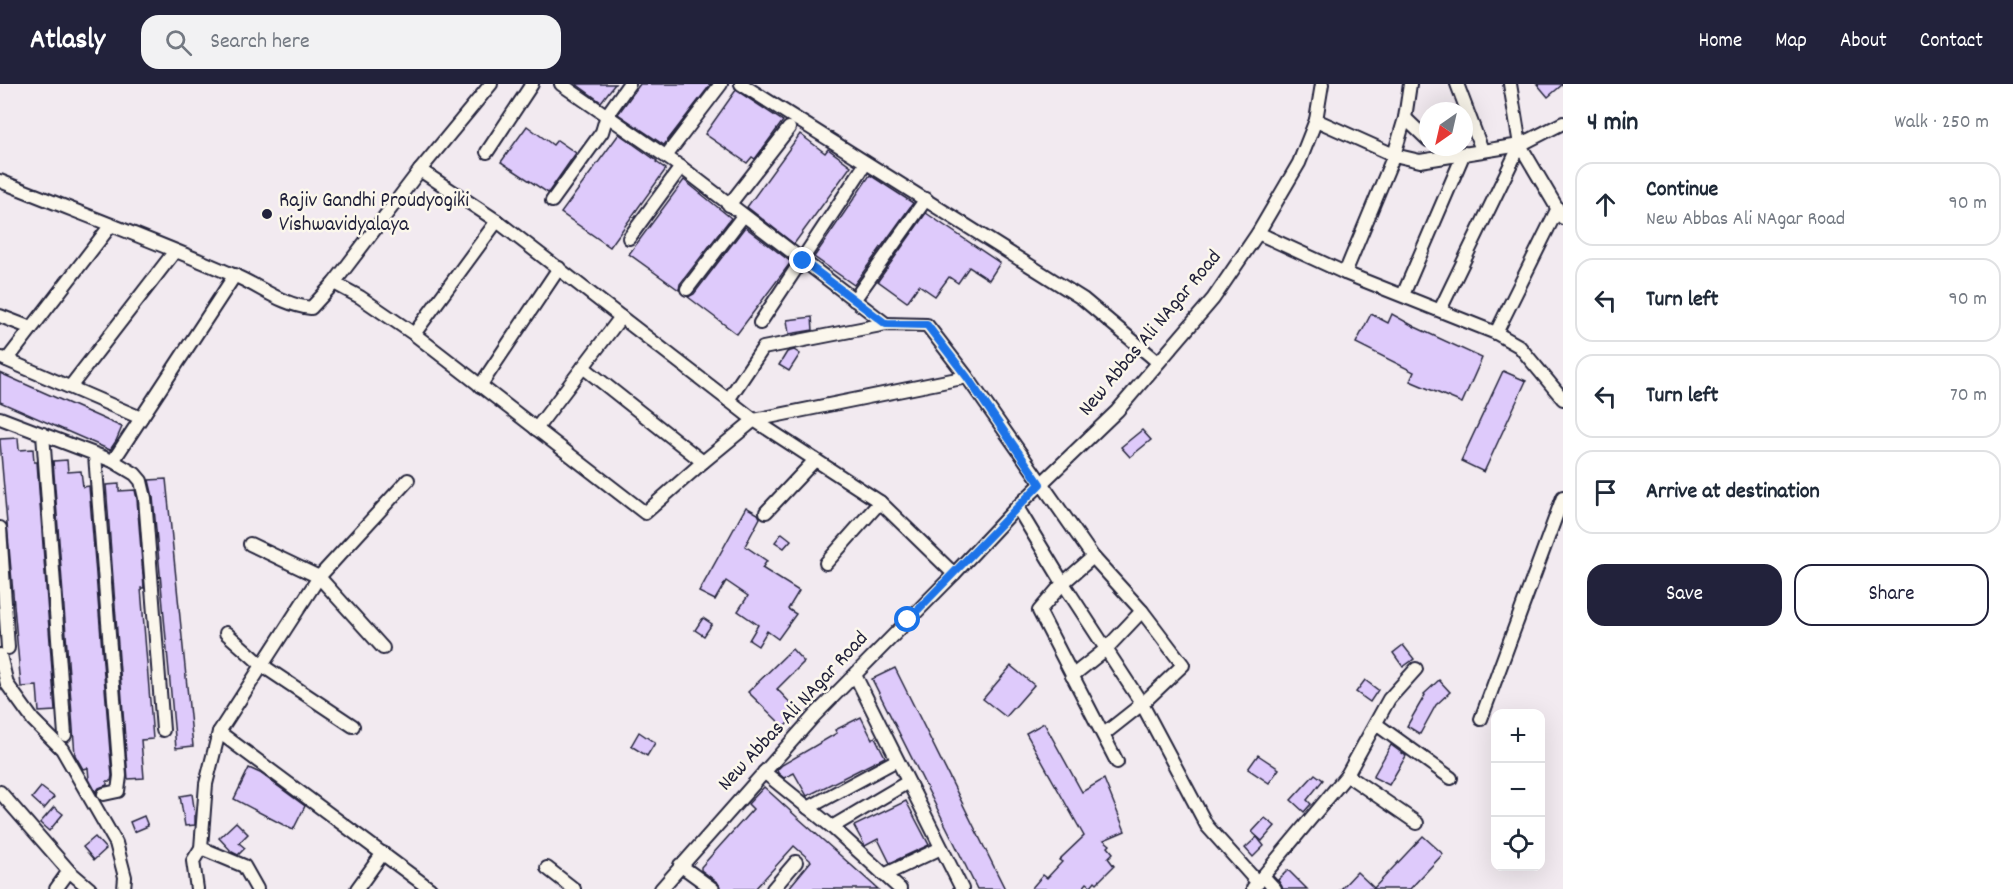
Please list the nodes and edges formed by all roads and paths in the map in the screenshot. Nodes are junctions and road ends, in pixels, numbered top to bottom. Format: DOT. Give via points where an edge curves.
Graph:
graph roads {
  1 [pos="491,84"];
  2 [pos="532,84"];
  3 [pos="561,84"];
  4 [pos="629,84"];
  5 [pos="722,84"];
  6 [pos="741,84"];
  7 [pos="1322,84"];
  8 [pos="1410,84"];
  9 [pos="1457,84"];
  10 [pos="1510,84"];
  11 [pos="606,115"];
  12 [pos="1405,118"];
  13 [pos="1316,120"];
  14 [pos="1563,123"];
  15 [pos="789,128"];
  16 [pos="1419,131"];
  17 [pos="1520,145"];
  18 [pos="1482,150"];
  19 [pos="487,152"];
  20 [pos="1473,152"];
  21 [pos="1394,155"];
  22 [pos="666,156"];
  23 [pos="1423,156"];
  24 [pos="1448,156"];
  25 [pos="1463,156"];
  26 [pos="1420,161"];
  27 [pos="866,163"];
  28 [pos="681,167"];
  29 [pos="420,170"];
  30 [pos="0,181"];
  31 [pos="926,199"];
  32 [pos="552,201"];
  33 [pos="729,205"];
  34 [pos="1560,214"];
  35 [pos="743,216"];
  36 [pos="497,220"];
  37 [pos="111,225"];
  38 [pos="1258,233"];
  39 [pos="629,238"];
  40 [pos="175,251"];
  41 [pos="803,261"];
  42 [pos="559,268"];
  43 [pos="1345,273"];
  44 [pos="235,275"];
  45 [pos="334,283"];
  46 [pos="687,289"];
  47 [pos="1403,295"];
  48 [pos="854,300"];
  49 [pos="1440,310"];
  50 [pos="0,316"];
  51 [pos="621,317"];
  52 [pos="760,323"];
  53 [pos="886,324"];
  54 [pos="31,328"];
  55 [pos="1496,333"];
  56 [pos="414,334"];
  57 [pos="3,358"];
  58 [pos="1158,362"];
  59 [pos="583,367"];
  60 [pos="967,377"];
  61 [pos="480,386"];
  62 [pos="70,387"];
  63 [pos="1563,399"];
  64 [pos="728,400"];
  65 [pos="0,418"];
  66 [pos="141,418"];
  67 [pos="754,420"];
  68 [pos="536,429"];
  69 [pos="43,434"];
  70 [pos="95,455"];
  71 [pos="815,460"];
  72 [pos="113,461"];
  73 [pos="703,462"];
  74 [pos="408,480"];
  75 [pos="1040,484"];
  76 [pos="1563,497"];
  77 [pos="880,502"];
  78 [pos="1017,507"];
  79 [pos="766,512"];
  80 [pos="0,528"];
  81 [pos="250,544"];
  82 [pos="1093,557"];
  83 [pos="826,564"];
  84 [pos="954,574"];
  85 [pos="319,577"];
  86 [pos="1063,584"];
  87 [pos="1142,611"];
  88 [pos="226,633"];
  89 [pos="383,648"];
  90 [pos="1106,649"];
  91 [pos="4,652"];
  92 [pos="263,666"];
  93 [pos="1416,669"];
  94 [pos="855,675"];
  95 [pos="1072,676"];
  96 [pos="1142,704"];
  97 [pos="1481,719"];
  98 [pos="1376,724"];
  99 [pos="353,726"];
  100 [pos="163,730"];
  101 [pos="219,732"];
  102 [pos="1104,734"];
  103 [pos="65,735"];
  104 [pos="897,760"];
  105 [pos="1117,762"];
  106 [pos="764,772"];
  107 [pos="1347,775"];
  108 [pos="1451,778"];
  109 [pos="908,782"];
  110 [pos="0,792"];
  111 [pos="104,794"];
  112 [pos="808,808"];
  113 [pos="1417,823"];
  114 [pos="832,827"];
  115 [pos="201,848"];
  116 [pos="941,848"];
  117 [pos="382,853"];
  118 [pos="796,862"];
  119 [pos="680,865"];
  120 [pos="547,868"];
  121 [pos="69,871"];
  122 [pos="884,875"];
  123 [pos="1258,883"];
  124 [pos="56,889"];
  125 [pos="90,889"];
  126 [pos="124,889"];
  127 [pos="197,889"];
  128 [pos="257,889"];
  129 [pos="357,889"];
  130 [pos="429,889"];
  131 [pos="574,889"];
  132 [pos="661,889"];
  133 [pos="713,889"];
  134 [pos="773,889"];
  135 [pos="900,889"];
  136 [pos="962,889"];
  137 [pos="1275,889"];
  1 -- 29 [label="street"];
  2 -- 19 [label="street"];
  3 -- 11 [label="street"];
  4 -- 11 [label="street"];
  5 -- 22 [label="street"];
  6 -- 27 [label="street"];
  7 -- 13 [label="street, New Abbas Ali NAgar Road"];
  8 -- 12 [label="street"];
  9 -- 18 [label="street"];
  10 -- 17 [label="street"];
  11 -- 22 [label="street"];
  11 -- 32 [label="street" via="602,132"];
  12 -- 16 [label="street"];
  12 -- 21 [label="street"];
  13 -- 21 [label="street"];
  13 -- 38 [label="street, New Abbas Ali NAgar Road" via="1299,163"];
  14 -- 17 [label="street"];
  15 -- 33 [label="street"];
  17 -- 18 [label="street"];
  17 -- 34 [label="street"];
  17 -- 49 [label="street"];
  18 -- 20 [label="street"];
  21 -- 26 [label="street"];
  21 -- 43 [label="street"];
  22 -- 28 [label="street"];
  23 -- 26 [label="street"];
  24 -- 26 [label="street"];
  25 -- 47 [label="street"];
  27 -- 31 [label="street"];
  27 -- 41 [label="street"];
  28 -- 33 [label="street"];
  28 -- 39 [label="street"];
  29 -- 36 [label="street"];
  29 -- 45 [label="street"];
  30 -- 37 [label="street"];
  31 -- 48 [label="street"];
  31 -- 58 [label="street" via="1083,299"];
  33 -- 35 [label="street"];
  34 -- 55 [label="street"];
  35 -- 41 [label="street"];
  35 -- 46 [label="street"];
  36 -- 42 [label="street"];
  36 -- 56 [label="street"];
  37 -- 40 [label="street"];
  37 -- 54 [label="street"];
  38 -- 43 [label="street"];
  38 -- 58 [label="street, New Abbas Ali NAgar Road" via="1213,299"];
  40 -- 44 [label="street"];
  40 -- 62 [label="street"];
  41 -- 48 [label="street"];
  41 -- 52 [label="street"];
  42 -- 51 [label="street"];
  42 -- 61 [label="street"];
  43 -- 47 [label="street"];
  44 -- 45 [label="street" via="291,304 311,308"];
  44 -- 66 [label="street"];
  45 -- 56 [label="street"];
  47 -- 49 [label="street"];
  48 -- 53 [label="street"];
  49 -- 55 [label="street"];
  50 -- 54 [label="street"];
  51 -- 59 [label="street"];
  51 -- 64 [label="street"];
  53 -- 60 [label="street" via="927,325"];
  53 -- 64 [label="street" via="763,348"];
  54 -- 57 [label="street"];
  55 -- 63 [label="street" via="1519,346"];
  56 -- 61 [label="street"];
  57 -- 62 [label="street"];
  58 -- 75 [label="street, New Abbas Ali NAgar Road" via="1117,411"];
  59 -- 68 [label="street"];
  59 -- 73 [label="street"];
  60 -- 67 [label="street"];
  60 -- 75 [label="street"];
  61 -- 68 [label="street"];
  62 -- 66 [label="street"];
  64 -- 67 [label="street"];
  65 -- 69 [label="street"];
  66 -- 72 [label="street"];
  67 -- 71 [label="street"];
  67 -- 73 [label="street"];
  68 -- 73 [label="street" via="645,513"];
  69 -- 70 [label="street"];
  69 -- 103 [label="street"];
  70 -- 72 [label="street"];
  70 -- 111 [label="street" via="120,776 118,790"];
  71 -- 77 [label="street"];
  71 -- 79 [label="street"];
  72 -- 100 [label="street" via="135,474 146,498"];
  74 -- 85 [label="street"];
  75 -- 78 [label="street, New Abbas Ali NAgar Road"];
  75 -- 82 [label="street"];
  76 -- 97 [label="street"];
  77 -- 83 [label="street"];
  77 -- 84 [label="street"];
  78 -- 84 [label="street, New Abbas Ali NAgar Road"];
  78 -- 86 [label="street"];
  80 -- 91 [label="street"];
  81 -- 85 [label="street"];
  82 -- 86 [label="street"];
  82 -- 87 [label="street"];
  84 -- 94 [label="street, New Abbas Ali NAgar Road"];
  85 -- 89 [label="street"];
  85 -- 92 [label="street"];
  86 -- 90 [label="street"];
  86 -- 95 [label="street" via="1039,611"];
  87 -- 90 [label="street"];
  87 -- 96 [label="street" via="1183,665"];
  88 -- 92 [label="street"];
  90 -- 95 [label="street"];
  90 -- 96 [label="street"];
  91 -- 126 [label="street" via="7,684 33,720 62,749 116,843 125,877"];
  92 -- 99 [label="street"];
  92 -- 101 [label="street"];
  93 -- 98 [label="street" via="1389,699"];
  94 -- 104 [label="street"];
  94 -- 106 [label="street, New Abbas Ali NAgar Road"];
  95 -- 102 [label="street"];
  96 -- 102 [label="street"];
  96 -- 123 [label="street" via="1207,826"];
  98 -- 107 [label="street"];
  98 -- 108 [label="street"];
  101 -- 115 [label="street" via="206,784"];
  101 -- 117 [label="street"];
  102 -- 105 [label="street"];
  104 -- 109 [label="street"];
  104 -- 112 [label="street"];
  106 -- 112 [label="street"];
  106 -- 119 [label="street, New Abbas Ali NAgar Road"];
  107 -- 113 [label="street"];
  107 -- 123 [label="street"];
  109 -- 114 [label="street"];
  109 -- 116 [label="street"];
  110 -- 121 [label="street"];
  112 -- 114 [label="street"];
  114 -- 122 [label="street"];
  115 -- 127 [label="street" via="193,861"];
  115 -- 128 [label="street" via="244,866"];
  116 -- 122 [label="street"];
  116 -- 136 [label="street"];
  117 -- 129 [label="street"];
  117 -- 130 [label="street"];
  118 -- 134 [label="street"];
  119 -- 132 [label="street, New Abbas Ali NAgar Road"];
  119 -- 133 [label="street"];
  120 -- 131 [label="street"];
  121 -- 124 [label="street"];
  121 -- 125 [label="street"];
  122 -- 135 [label="street"];
  123 -- 137 [label="street"];
}
